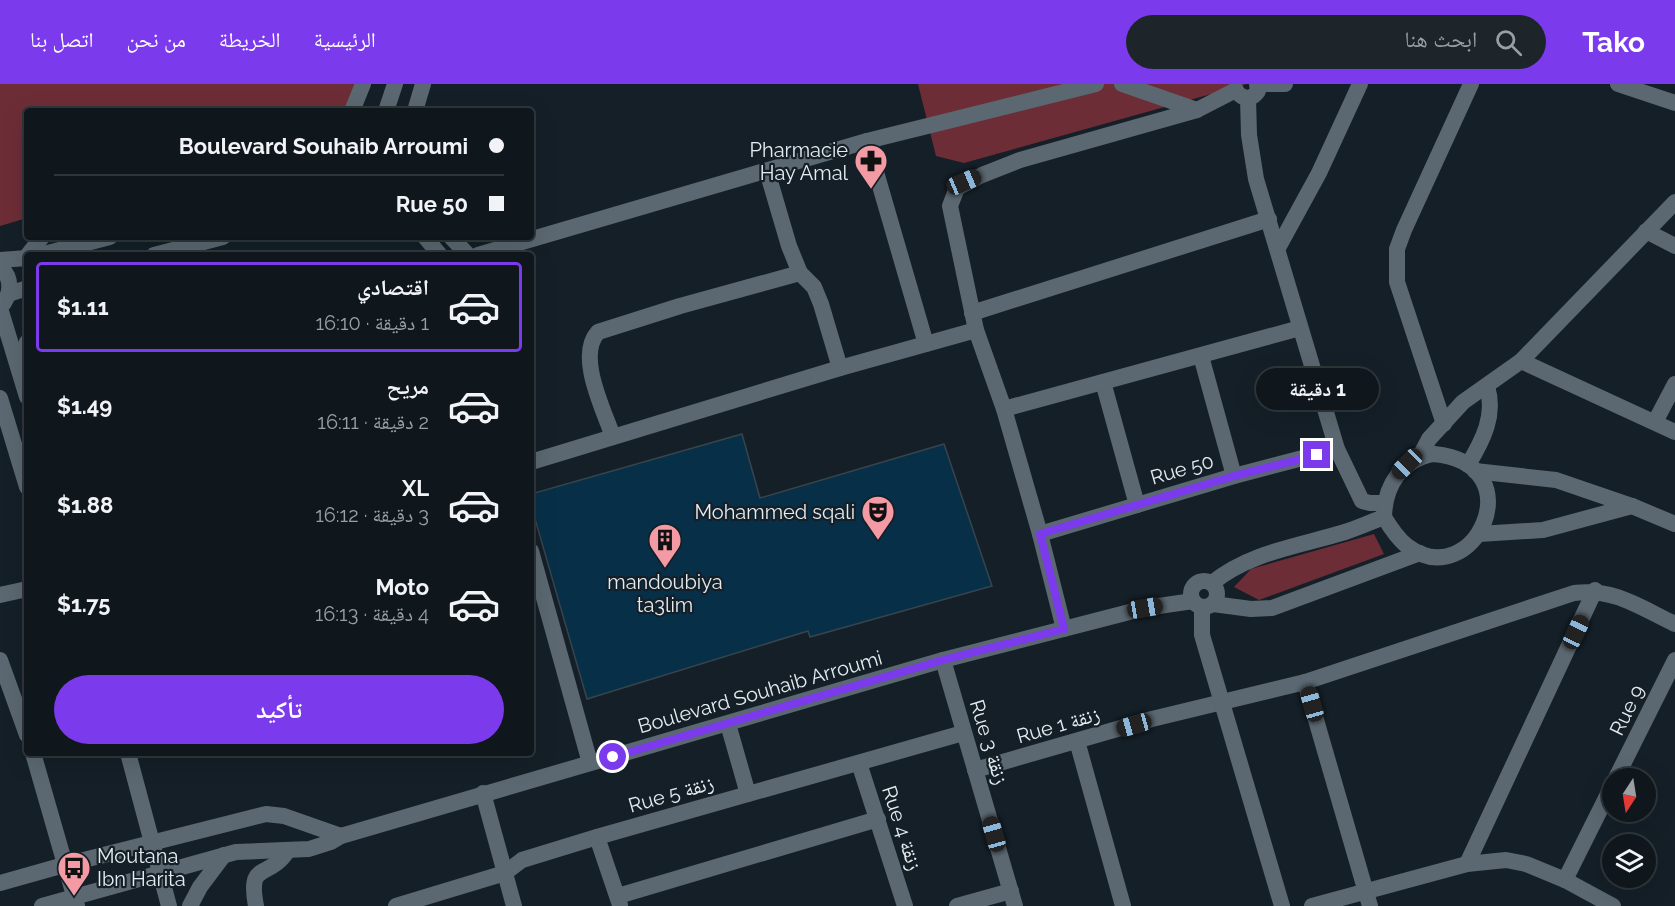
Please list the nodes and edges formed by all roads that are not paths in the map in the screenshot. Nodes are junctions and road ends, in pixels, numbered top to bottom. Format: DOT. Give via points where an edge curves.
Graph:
graph roads {
  1 [pos="363,84"];
  2 [pos="395,84"];
  3 [pos="423,84"];
  4 [pos="1096,84"];
  5 [pos="1122,84"];
  6 [pos="1257,84"];
  7 [pos="1267,84"];
  8 [pos="1285,84"];
  9 [pos="1360,84"];
  10 [pos="1471,84"];
  11 [pos="1618,84"];
  12 [pos="1240,91"];
  13 [pos="1675,103"];
  14 [pos="353,108"];
  15 [pos="387,108"];
  16 [pos="416,108"];
  17 [pos="1197,110"];
  18 [pos="867,141"];
  19 [pos="767,171"];
  20 [pos="1675,202"];
  21 [pos="1269,219"];
  22 [pos="1646,231"];
  23 [pos="534,239"];
  24 [pos="98,240"];
  25 [pos="212,240"];
  26 [pos="428,240"];
  27 [pos="454,240"];
  28 [pos="530,240"];
  29 [pos="1675,246"];
  30 [pos="1278,248"];
  31 [pos="50,252"];
  32 [pos="166,252"];
  33 [pos="438,252"];
  34 [pos="465,252"];
  35 [pos="488,252"];
  36 [pos="24,258"];
  37 [pos="0,260"];
  38 [pos="0,266"];
  39 [pos="800,273"];
  40 [pos="24,290"];
  41 [pos="3,303"];
  42 [pos="972,313"];
  43 [pos="1300,328"];
  44 [pos="976,330"];
  45 [pos="926,344"];
  46 [pos="24,352"];
  47 [pos="1201,356"];
  48 [pos="1521,362"];
  49 [pos="19,368"];
  50 [pos="840,368"];
  51 [pos="1103,382"];
  52 [pos="1675,384"];
  53 [pos="24,386"];
  54 [pos="1487,386"];
  55 [pos="0,398"];
  56 [pos="1004,409"];
  57 [pos="1655,422"];
  58 [pos="1444,424"];
  59 [pos="1675,432"];
  60 [pos="613,436"];
  61 [pos="1337,449"];
  62 [pos="1419,458"];
  63 [pos="534,461"];
  64 [pos="1472,468"];
  65 [pos="1234,476"];
  66 [pos="24,477"];
  67 [pos="1137,505"];
  68 [pos="1632,506"];
  69 [pos="1384,510"];
  70 [pos="1675,524"];
  71 [pos="1040,534"];
  72 [pos="1479,534"];
  73 [pos="1420,553"];
  74 [pos="534,562"];
  75 [pos="24,590"];
  76 [pos="1596,590"];
  77 [pos="0,595"];
  78 [pos="1203,604"];
  79 [pos="1675,624"];
  80 [pos="1064,629"];
  81 [pos="0,660"];
  82 [pos="943,660"];
  83 [pos="1675,660"];
  84 [pos="1305,682"];
  85 [pos="1223,702"];
  86 [pos="728,724"];
  87 [pos="24,727"];
  88 [pos="963,733"];
  89 [pos="1077,741"];
  90 [pos="34,756"];
  91 [pos="129,756"];
  92 [pos="859,763"];
  93 [pos="590,764"];
  94 [pos="1621,768"];
  95 [pos="975,770"];
  96 [pos="483,793"];
  97 [pos="748,794"];
  98 [pos="1602,806"];
  99 [pos="878,819"];
  100 [pos="341,836"];
  101 [pos="597,837"];
  102 [pos="151,843"];
  103 [pos="288,850"];
  104 [pos="224,855"];
  105 [pos="1467,864"];
  106 [pos="64,865"];
  107 [pos="505,873"];
  108 [pos="160,874"];
  109 [pos="1565,880"];
  110 [pos="0,883"];
  111 [pos="1013,899"];
  112 [pos="1368,899"];
  113 [pos="619,901"];
  114 [pos="76,902"];
  115 [pos="42,906"];
  116 [pos="169,906"];
  117 [pos="190,906"];
  118 [pos="256,906"];
  119 [pos="396,906"];
  120 [pos="514,906"];
  121 [pos="905,906"];
  122 [pos="957,906"];
  123 [pos="1124,906"];
  124 [pos="1282,906"];
  125 [pos="1312,906"];
  126 [pos="1613,906"];
  1 -- 14 [label="street"];
  2 -- 15 [label="street"];
  3 -- 16 [label="street"];
  4 -- 18 [label="street"];
  5 -- 17 [label="street"];
  6 -- 12 [label="street" via="1255,95"];
  7 -- 8 [label="street"];
  9 -- 30 [label="street" via="1319,173"];
  10 -- 58 [label="street" via="1397,249 1397,282"];
  11 -- 13 [label="street"];
  12 -- 17 [label="street"];
  12 -- 21 [label="street" via="1252,161"];
  17 -- 42 [label="street" via="1020,160 957,188 950,206"];
  18 -- 19 [label="street"];
  18 -- 45 [label="street"];
  19 -- 23 [label="street"];
  19 -- 39 [label="street"];
  20 -- 22 [label="street"];
  21 -- 30 [label="street"];
  21 -- 42 [label="street"];
  22 -- 29 [label="street"];
  22 -- 48 [label="street"];
  24 -- 31 [label="street"];
  25 -- 32 [label="street"];
  26 -- 33 [label="street"];
  27 -- 34 [label="street"];
  28 -- 35 [label="street"];
  30 -- 43 [label="street"];
  36 -- 37 [label="street"];
  38 -- 41 [label="street" via="8,278"];
  39 -- 50 [label="street" via="814,287"];
  39 -- 60 [label="street" via="598,332 590,347 591,372"];
  40 -- 41 [label="street"];
  41 -- 49 [label="street"];
  42 -- 44 [label="street"];
  43 -- 47 [label="street"];
  43 -- 61 [label="street"];
  44 -- 45 [label="street"];
  44 -- 56 [label="street"];
  45 -- 50 [label="street"];
  46 -- 49 [label="street"];
  47 -- 51 [label="street"];
  47 -- 65 [label="street"];
  48 -- 54 [label="street"];
  48 -- 57 [label="street"];
  49 -- 53 [label="street"];
  50 -- 60 [label="street"];
  51 -- 56 [label="street"];
  51 -- 67 [label="street"];
  52 -- 57 [label="street"];
  54 -- 58 [label="street" via="1463,402"];
  54 -- 64 [label="street" via="1492,402 1489,422"];
  55 -- 66 [label="street"];
  56 -- 71 [label="street"];
  57 -- 59 [label="street"];
  58 -- 62 [label="street" via="1429,439"];
  60 -- 63 [label="street"];
  61 -- 65 [label="street, Rue 50"];
  61 -- 69 [label="street" via="1362,501"];
  62 -- 64 [label="street" via="1448,456"];
  62 -- 69 [label="street" via="1396,476 1388,488"];
  64 -- 68 [label="street" via="1556,480"];
  64 -- 72 [label="street" via="1484,486 1488,502 1487,519"];
  65 -- 67 [label="street, Rue 50"];
  67 -- 71 [label="street, Rue 50"];
  68 -- 70 [label="street"];
  68 -- 72 [label="street" via="1543,530"];
  69 -- 73 [label="street" via="1407,546"];
  69 -- 78 [label="street" via="1347,531 1264,554 1230,569 1212,583 1202,581 1194,586 1191,596"];
  71 -- 80 [label="street"];
  72 -- 73 [label="street" via="1453,554"];
  73 -- 78 [label="street, Boulevard Souhaib Arroumi" via="1272,608"];
  74 -- 93 [label="street"];
  75 -- 77 [label="street"];
  76 -- 79 [label="street" via="1616,595"];
  76 -- 84 [label="street, Rue 1 زنقة" via="1574,592"];
  76 -- 105 [label="street"];
  78 -- 80 [label="street, Boulevard Souhaib Arroumi" via="1145,608"];
  78 -- 85 [label="street" via="1202,635"];
  80 -- 82 [label="street, Boulevard Souhaib Arroumi"];
  81 -- 87 [label="street"];
  82 -- 86 [label="street, Boulevard Souhaib Arroumi"];
  82 -- 88 [label="street, Rue 3 زنقة"];
  83 -- 94 [label="street, Rue 9"];
  84 -- 85 [label="street, Rue 1 زنقة"];
  84 -- 112 [label="street"];
  85 -- 89 [label="street, Rue 1 زنقة"];
  85 -- 124 [label="street"];
  86 -- 93 [label="street, Boulevard Souhaib Arroumi"];
  86 -- 97 [label="street"];
  88 -- 92 [label="street, Rue 5 زنقة"];
  88 -- 95 [label="street, Rue 3 زنقة"];
  89 -- 95 [label="street, Rue 1 زنقة"];
  89 -- 123 [label="street"];
  90 -- 106 [label="street"];
  91 -- 102 [label="street"];
  92 -- 97 [label="street, Rue 5 زنقة"];
  92 -- 99 [label="street, Rue 4 زنقة"];
  93 -- 96 [label="street, Boulevard Souhaib Arroumi"];
  95 -- 111 [label="street, Rue 3 زنقة"];
  96 -- 100 [label="street, Boulevard Souhaib Arroumi"];
  96 -- 107 [label="street"];
  97 -- 101 [label="street, Rue 5 زنقة"];
  98 -- 109 [label="street"];
  99 -- 113 [label="street"];
  99 -- 121 [label="street, Rue 4 زنقة"];
  100 -- 102 [label="street" via="284,816 266,814"];
  100 -- 103 [label="street, Boulevard Souhaib Arroumi" via="320,847"];
  101 -- 107 [label="street, Rue 5 زنقة" via="522,860"];
  101 -- 113 [label="street"];
  102 -- 106 [label="street"];
  102 -- 108 [label="street"];
  103 -- 104 [label="street, Boulevard Souhaib Arroumi" via="248,850"];
  103 -- 118 [label="street" via="254,880"];
  104 -- 108 [label="street, Boulevard Souhaib Arroumi"];
  104 -- 117 [label="street"];
  105 -- 109 [label="street" via="1506,860"];
  105 -- 112 [label="street"];
  106 -- 110 [label="street"];
  106 -- 114 [label="street"];
  107 -- 119 [label="street, Rue 5 زنقة"];
  107 -- 120 [label="street"];
  108 -- 114 [label="street, Boulevard Souhaib Arroumi"];
  108 -- 116 [label="street"];
  109 -- 126 [label="street"];
  111 -- 122 [label="street"];
  112 -- 125 [label="street"];
  114 -- 115 [label="street, Boulevard Souhaib Arroumi"];
}
